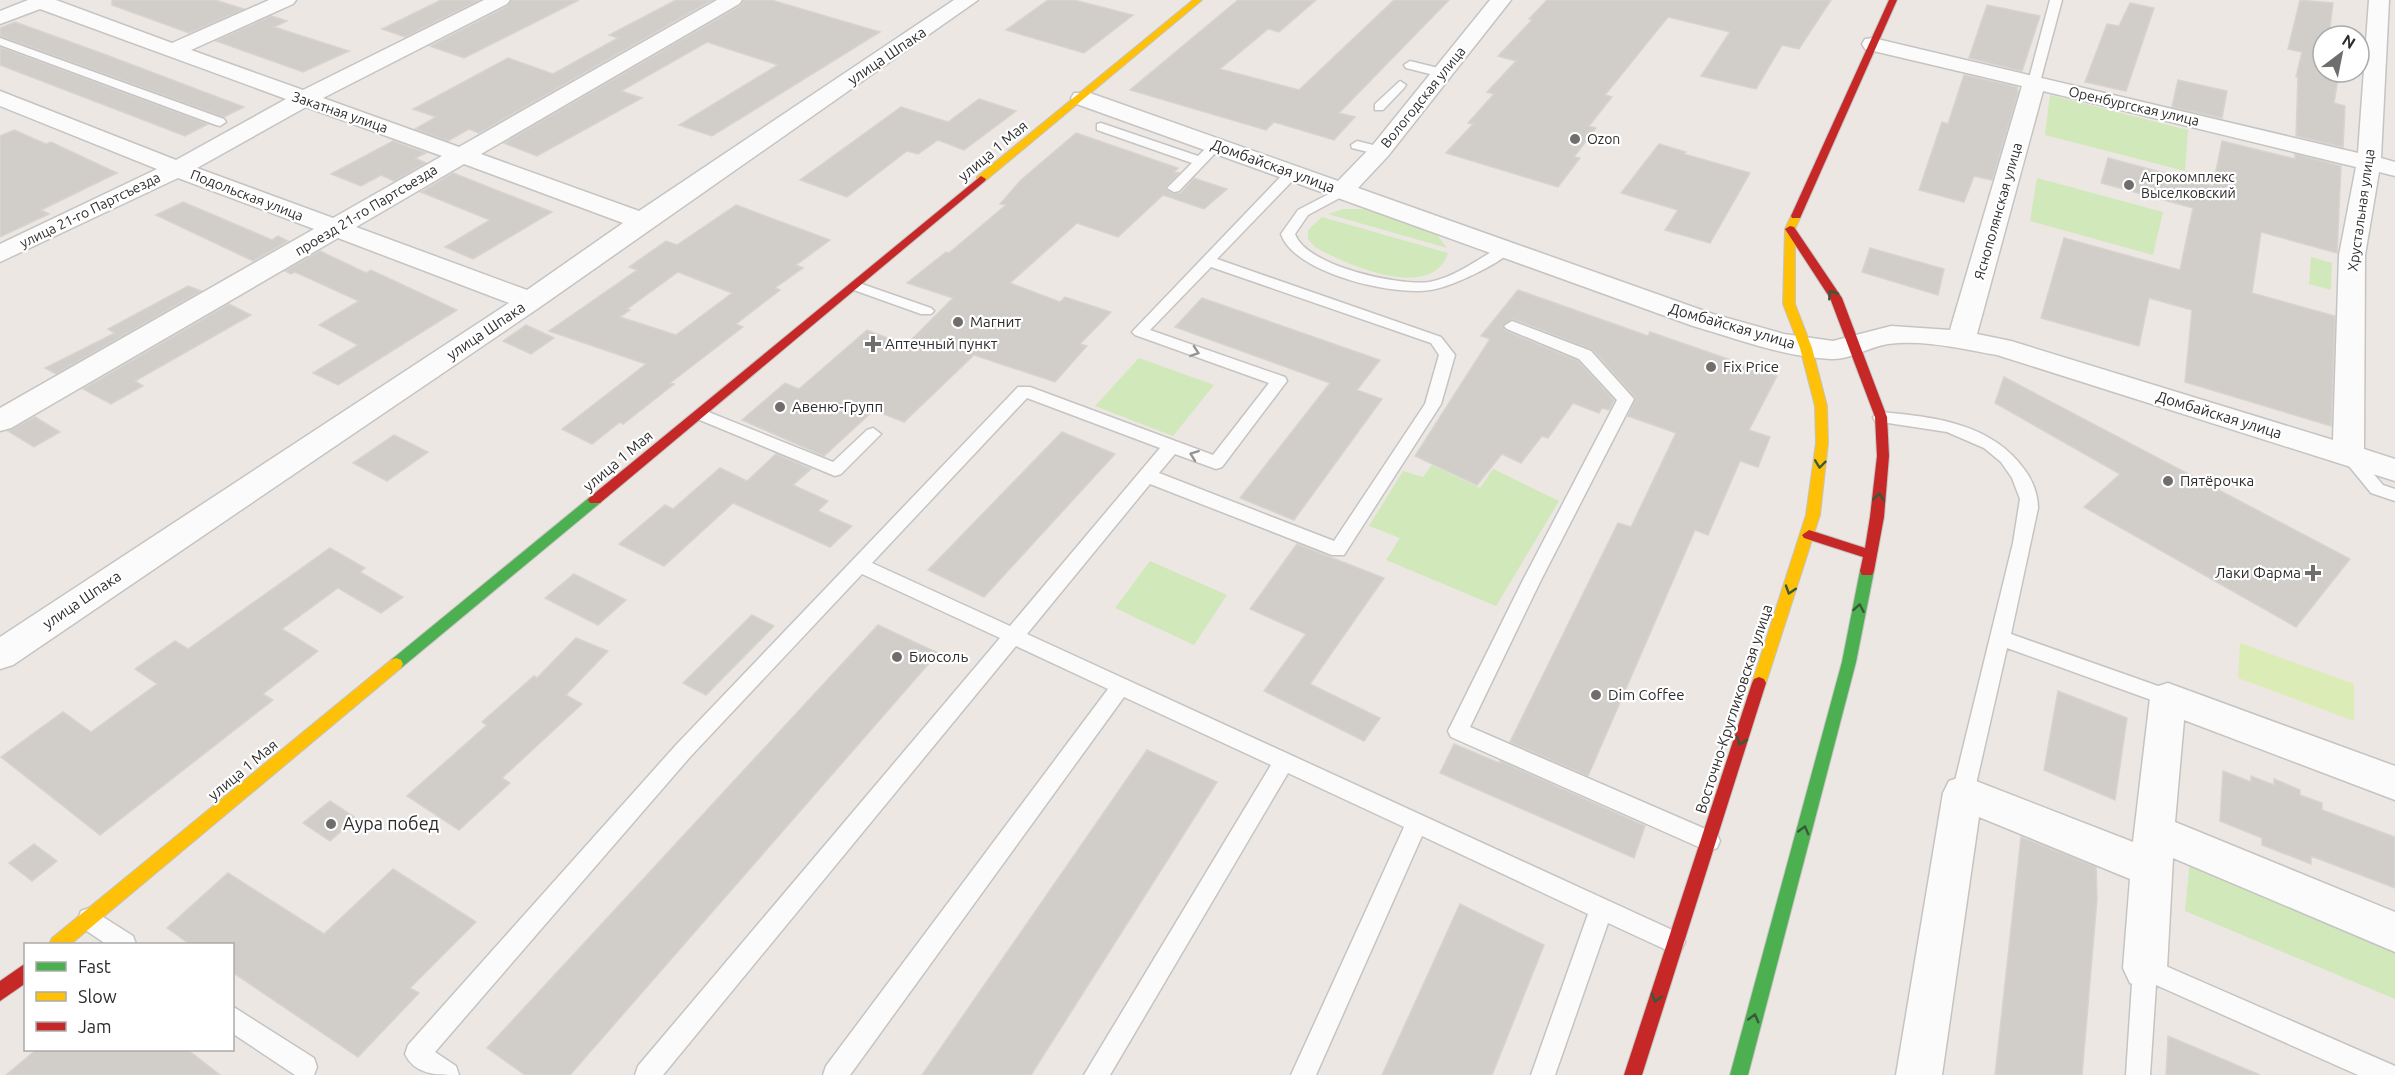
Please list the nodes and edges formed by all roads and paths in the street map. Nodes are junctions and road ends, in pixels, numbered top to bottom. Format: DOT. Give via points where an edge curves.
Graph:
graph roads {
  1 [pos="285,0"];
  2 [pos="500,0"];
  3 [pos="732,0"];
  4 [pos="968,0"];
  5 [pos="1196,0"];
  6 [pos="1501,0"];
  7 [pos="1893,0"];
  8 [pos="2056,0"];
  9 [pos="2379,0"];
  10 [pos="43,1"];
  11 [pos="0,18"];
  12 [pos="0,41"];
  13 [pos="1873,44"];
  14 [pos="171,51"];
  15 [pos="1420,53"];
  16 [pos="1442,73"];
  17 [pos="2034,82"];
  18 [pos="0,98"];
  19 [pos="1082,98"];
  20 [pos="303,99"];
  21 [pos="1420,101"];
  22 [pos="1379,108"];
  23 [pos="33,112"];
  24 [pos="220,122"];
  25 [pos="8,123"];
  26 [pos="1101,127"];
  27 [pos="1357,145"];
  28 [pos="1380,151"];
  29 [pos="461,153"];
  30 [pos="1208,154"];
  31 [pos="2369,162"];
  32 [pos="177,169"];
  33 [pos="2395,169"];
  34 [pos="1292,173"];
  35 [pos="1174,188"];
  36 [pos="1342,191"];
  37 [pos="642,221"];
  38 [pos="336,229"];
  39 [pos="1790,229"];
  40 [pos="1505,250"];
  41 [pos="0,254"];
  42 [pos="1208,261"];
  43 [pos="856,286"];
  44 [pos="530,301"];
  45 [pos="1789,304"];
  46 [pos="926,311"];
  47 [pos="1703,320"];
  48 [pos="1512,326"];
  49 [pos="1961,339"];
  50 [pos="1806,348"];
  51 [pos="1854,348"];
  52 [pos="701,414"];
  53 [pos="1881,417"];
  54 [pos="0,421"];
  55 [pos="873,434"];
  56 [pos="1171,447"];
  57 [pos="2348,455"];
  58 [pos="2395,470"];
  59 [pos="1148,476"];
  60 [pos="2395,495"];
  61 [pos="1809,535"];
  62 [pos="1868,554"];
  63 [pos="858,564"];
  64 [pos="1012,636"];
  65 [pos="2000,638"];
  66 [pos="0,655"];
  67 [pos="1121,686"];
  68 [pos="2169,698"];
  69 [pos="1284,762"];
  70 [pos="2395,783"];
  71 [pos="1963,794"];
  72 [pos="1416,824"];
  73 [pos="1709,841"];
  74 [pos="2152,850"];
  75 [pos="1601,909"];
  76 [pos="89,919"];
  77 [pos="2395,932"];
  78 [pos="1673,942"];
  79 [pos="60,943"];
  80 [pos="122,943"];
  81 [pos="2145,968"];
  82 [pos="24,973"];
  83 [pos="0,992"];
  84 [pos="234,1019"];
  85 [pos="305,1067"];
  86 [pos="447,1075"];
  87 [pos="647,1075"];
  88 [pos="835,1075"];
  89 [pos="1096,1075"];
  90 [pos="1303,1075"];
  91 [pos="1543,1075"];
  92 [pos="1633,1075"];
  93 [pos="1739,1075"];
  94 [pos="1919,1075"];
  95 [pos="2138,1075"];
  96 [pos="2387,1075"];
  1 -- 14 [label="street"];
  2 -- 20 [label="street, улица 21-го Партсъезда"];
  3 -- 29 [label="street, проезд 21-го Партсъезда"];
  4 -- 37 [label="street, улица Шпака"];
  5 -- 19 [label="street, улица 1 Мая"];
  6 -- 16 [label="street, Вологодская улица"];
  7 -- 13 [label="street"];
  8 -- 17 [label="lane"];
  9 -- 31 [label="street, Хрустальная улица"];
  10 -- 11 [label="street"];
  10 -- 14 [label="street, Закатная улица"];
  12 -- 24 [label="lane"];
  13 -- 17 [label="street, Оренбургская улица"];
  13 -- 39 [label="street"];
  14 -- 20 [label="street, Закатная улица"];
  15 -- 16 [label="lane" via="1408,68"];
  16 -- 21 [label="street, Вологодская улица"];
  17 -- 31 [label="street, Оренбургская улица"];
  17 -- 49 [label="street, Яснополянская улица"];
  18 -- 23 [label="street, Подольская улица"];
  19 -- 30 [label="street, Домбайская улица"];
  19 -- 43 [label="street, улица 1 Мая"];
  20 -- 29 [label="street, Закатная улица"];
  20 -- 32 [label="street, улица 21-го Партсъезда"];
  21 -- 22 [label="lane" via="1396,89"];
  21 -- 28 [label="street, Вологодская улица"];
  23 -- 25 [label="street"];
  23 -- 32 [label="street, Подольская улица"];
  26 -- 30 [label="lane"];
  27 -- 28 [label="lane"];
  28 -- 36 [label="street, Вологодская улица"];
  29 -- 37 [label="street, Закатная улица"];
  29 -- 38 [label="street, проезд 21-го Партсъезда"];
  30 -- 34 [label="street, Домбайская улица"];
  30 -- 35 [label="lane"];
  31 -- 33 [label="street, Оренбургская улица"];
  31 -- 57 [label="street, Хрустальная улица" via="2352,255"];
  32 -- 38 [label="street, Подольская улица"];
  32 -- 41 [label="street, улица 21-го Партсъезда"];
  34 -- 36 [label="street, Домбайская улица"];
  34 -- 42 [label="lane"];
  36 -- 40 [label="street, Домбайская улица"];
  36 -- 40 [label="lane" via="1301,212 1288,234 1293,246 1305,255 1331,266 1380,283 1416,288 1446,281"];
  37 -- 44 [label="street, улица Шпака"];
  38 -- 44 [label="street, Подольская улица"];
  38 -- 54 [label="street, проезд 21-го Партсъезда"];
  39 -- 45 [label="street"];
  51 -- 39 [label="street, one-way" via="1836,298"];
  40 -- 47 [label="street, Домбайская улица"];
  42 -- 56 [label="lane, one-way" via="1140,332 1279,381 1216,463"];
  42 -- 59 [label="lane" via="1436,340 1447,355 1434,404 1338,550"];
  43 -- 46 [label="lane"];
  43 -- 52 [label="street, улица 1 Мая"];
  44 -- 66 [label="street, улица Шпака"];
  45 -- 47 [label="street" via="1768,316 1742,322"];
  45 -- 50 [label="street, Восточно-Кругликовская улица"];
  47 -- 50 [label="street, Домбайская улица"];
  48 -- 73 [label="lane" via="1585,355 1626,399 1458,732"];
  49 -- 51 [label="street, Домбайская улица" via="1888,335"];
  49 -- 57 [label="street, Домбайская улица" via="2001,347"];
  50 -- 51 [label="street, Домбайская улица"];
  50 -- 61 [label="street, Восточно-Кругликовская улица, one-way" via="1821,406 1822,443"];
  51 -- 53 [label="street"];
  52 -- 55 [label="lane" via="835,470"];
  52 -- 76 [label="street, улица 1 Мая"];
  62 -- 53 [label="street, one-way" via="1877,517 1883,456"];
  53 -- 65 [label="lane" via="1960,428 2009,456 2030,501"];
  56 -- 59 [label="lane"];
  56 -- 63 [label="lane" via="1024,391"];
  57 -- 58 [label="street, Домбайская улица"];
  57 -- 60 [label="lane" via="2378,489"];
  59 -- 64 [label="lane"];
  61 -- 62 [label="street"];
  61 -- 73 [label="street, Восточно-Кругликовская улица, one-way"];
  93 -- 62 [label="street, one-way" via="1849,662"];
  63 -- 64 [label="lane"];
  63 -- 86 [label="lane" via="683,751 417,1053"];
  64 -- 67 [label="lane"];
  64 -- 87 [label="lane"];
  65 -- 68 [label="lane"];
  65 -- 71 [label="lane"];
  67 -- 69 [label="lane"];
  67 -- 88 [label="lane"];
  68 -- 70 [label="street"];
  68 -- 74 [label="street"];
  69 -- 72 [label="lane"];
  69 -- 89 [label="lane"];
  71 -- 74 [label="street"];
  71 -- 94 [label="street"];
  72 -- 75 [label="lane"];
  72 -- 90 [label="lane"];
  73 -- 78 [label="street, Восточно-Кругликовская улица"];
  74 -- 77 [label="street"];
  74 -- 81 [label="street"];
  75 -- 78 [label="lane"];
  75 -- 91 [label="lane"];
  76 -- 79 [label="street, улица 1 Мая"];
  76 -- 80 [label="lane"];
  78 -- 92 [label="street, Восточно-Кругликовская улица, one-way"];
  81 -- 95 [label="lane"];
  81 -- 96 [label="lane"];
  82 -- 83 [label="street"];
  84 -- 85 [label="lane"];
}
